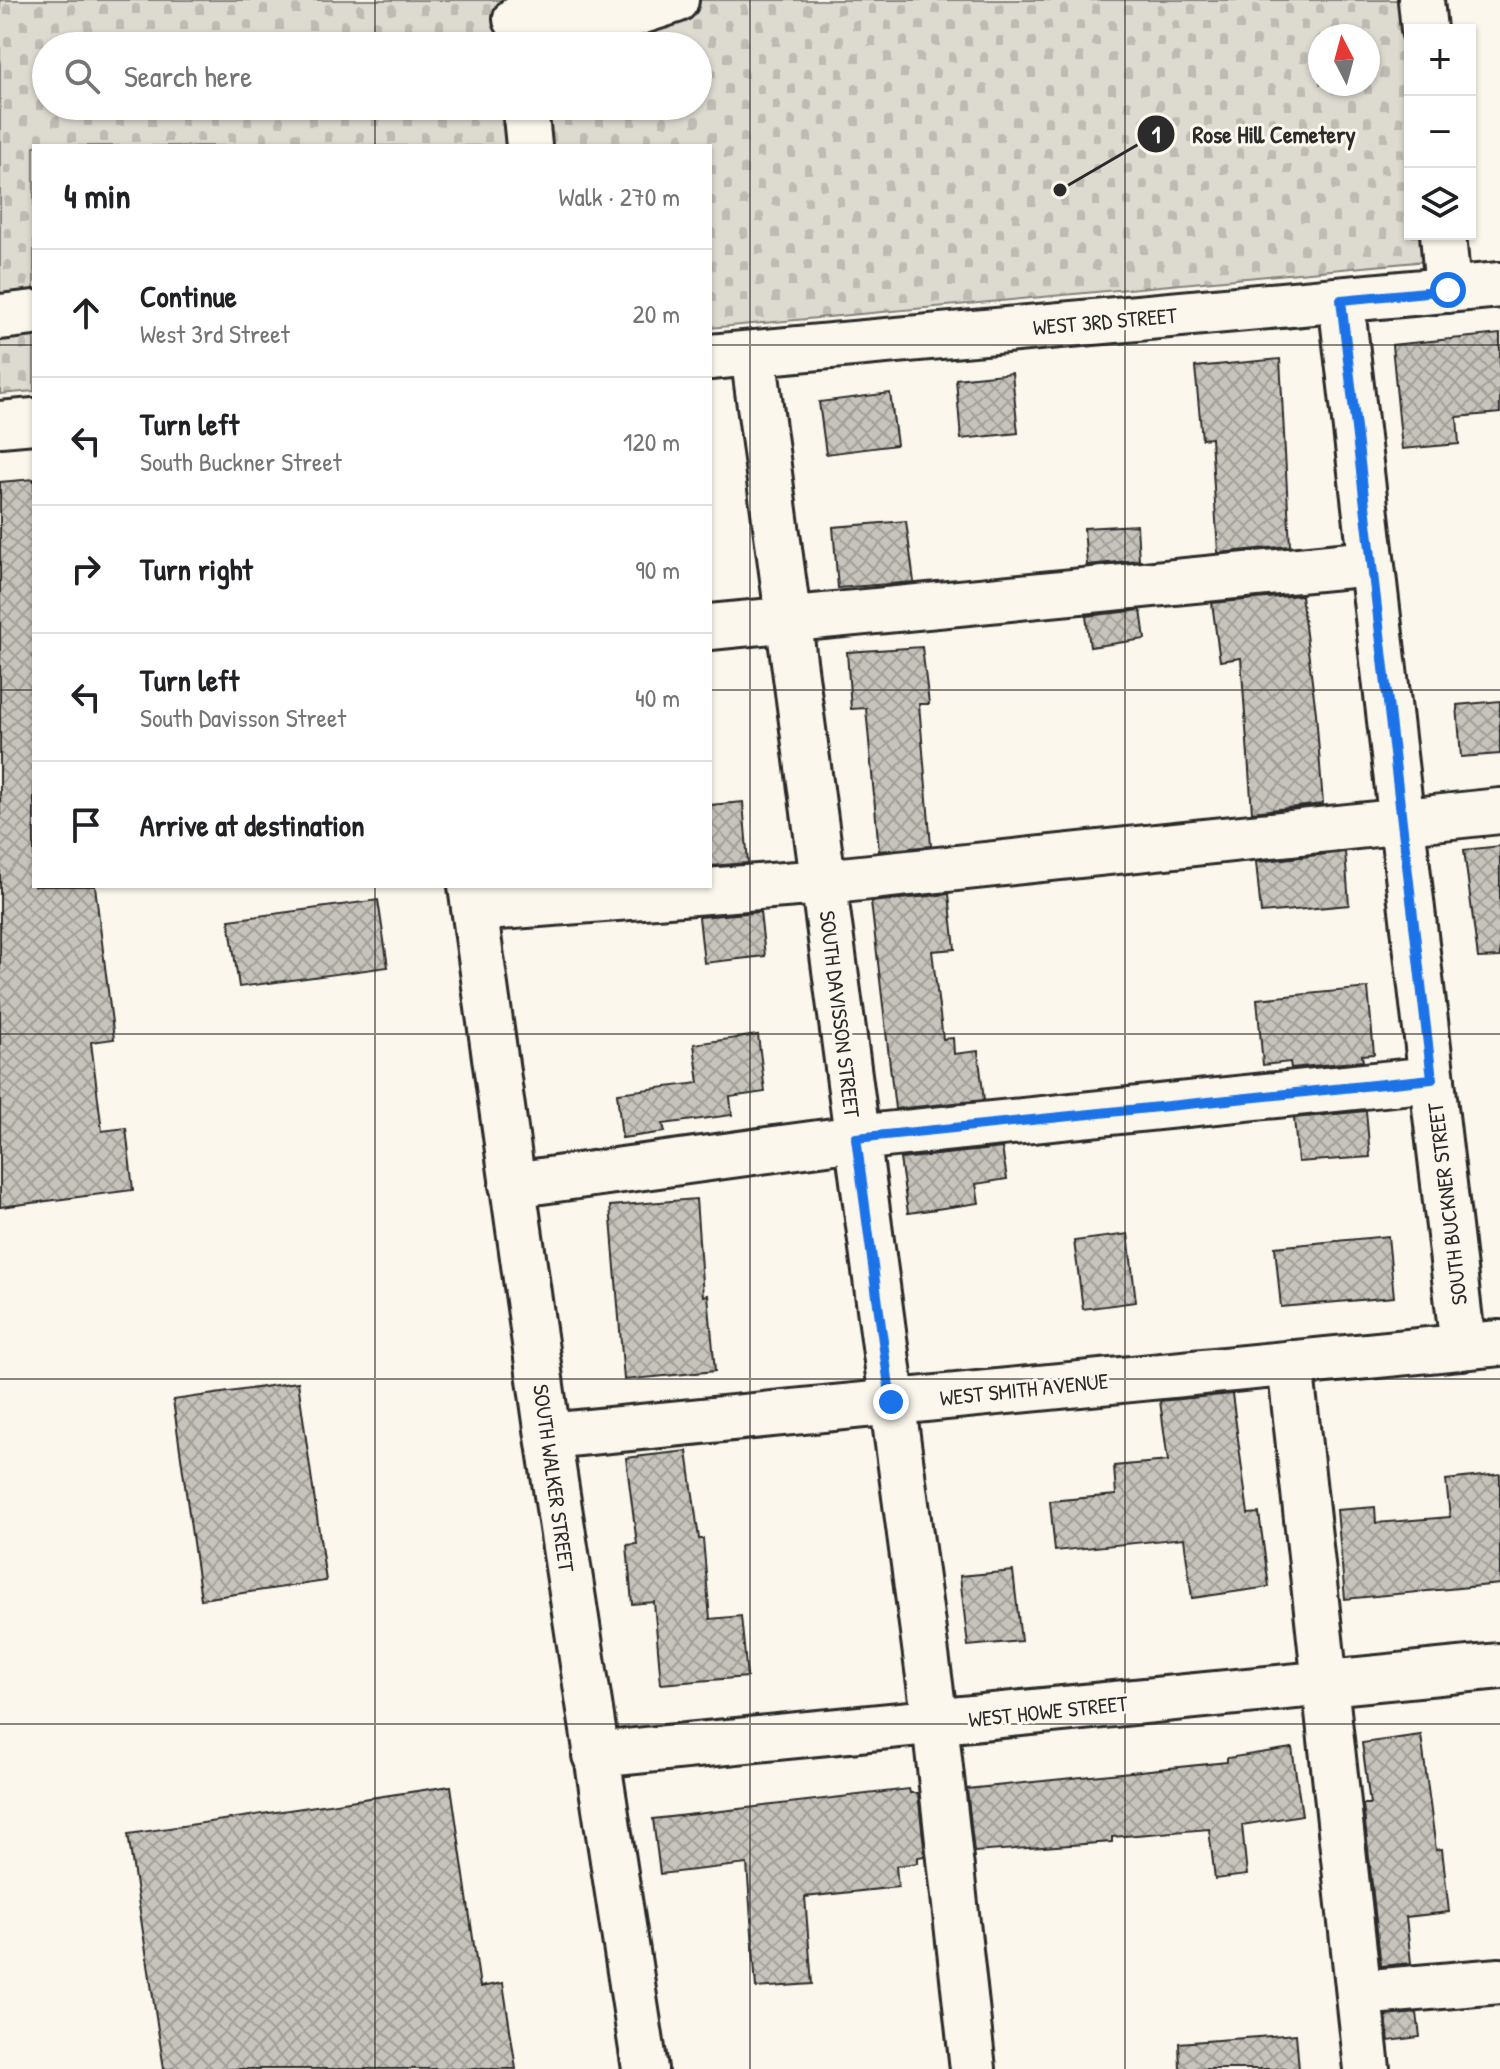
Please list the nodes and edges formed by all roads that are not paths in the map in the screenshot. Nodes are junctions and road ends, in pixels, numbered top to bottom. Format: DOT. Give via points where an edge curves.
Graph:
graph roads {
  1 [pos="676,0"];
  2 [pos="1421,0"];
  3 [pos="516,22"];
  4 [pos="1423,24"];
  5 [pos="526,120"];
  6 [pos="529,144"];
  7 [pos="1444,240"];
  8 [pos="1500,285"];
  9 [pos="1448,290"];
  10 [pos="1341,300"];
  11 [pos="32,313"];
  12 [pos="0,317"];
  13 [pos="753,353"];
  14 [pos="712,357"];
  15 [pos="32,421"];
  16 [pos="0,424"];
  17 [pos="1371,563"];
  18 [pos="788,618"];
  19 [pos="712,627"];
  20 [pos="1500,811"];
  21 [pos="1402,823"];
  22 [pos="823,882"];
  23 [pos="712,887"];
  24 [pos="683,888"];
  25 [pos="472,897"];
  26 [pos="1432,1079"];
  27 [pos="856,1138"];
  28 [pos="512,1185"];
  29 [pos="1482,1345"];
  30 [pos="1290,1363"];
  31 [pos="891,1402"];
  32 [pos="548,1436"];
  33 [pos="1500,1666"];
  34 [pos="1326,1683"];
  35 [pos="935,1722"];
  36 [pos="595,1755"];
  37 [pos="1500,1981"];
  38 [pos="1359,1993"];
  39 [pos="645,2069"];
  40 [pos="973,2069"];
  41 [pos="1367,2069"];
  1 -- 3 [label="street" via="630,15"];
  2 -- 4 [label="street"];
  5 -- 6 [label="street"];
  7 -- 9 [label="street"];
  8 -- 9 [label="street, WEST 3RD STREET"];
  9 -- 10 [label="street, WEST 3RD STREET"];
  10 -- 13 [label="street, WEST 3RD STREET"];
  10 -- 17 [label="street, SOUTH BUCKNER STREET"];
  11 -- 12 [label="street"];
  13 -- 14 [label="street, WEST 3RD STREET"];
  13 -- 18 [label="street, SOUTH DAVISSON STREET"];
  15 -- 16 [label="street"];
  17 -- 18 [label="street"];
  17 -- 21 [label="street, SOUTH BUCKNER STREET"];
  18 -- 19 [label="street"];
  18 -- 22 [label="street, SOUTH DAVISSON STREET"];
  20 -- 21 [label="street"];
  21 -- 22 [label="street"];
  21 -- 26 [label="street, SOUTH BUCKNER STREET"];
  22 -- 23 [label="street"];
  22 -- 27 [label="street, SOUTH DAVISSON STREET"];
  24 -- 25 [label="street"];
  25 -- 28 [label="street, SOUTH WALKER STREET"];
  26 -- 27 [label="street"];
  26 -- 29 [label="street, SOUTH BUCKNER STREET"];
  27 -- 28 [label="street"];
  27 -- 31 [label="street, SOUTH DAVISSON STREET"];
  28 -- 32 [label="street, SOUTH WALKER STREET"];
  29 -- 30 [label="street, WEST SMITH AVENUE"];
  30 -- 31 [label="street, WEST SMITH AVENUE"];
  30 -- 34 [label="street"];
  31 -- 32 [label="street, WEST SMITH AVENUE"];
  31 -- 35 [label="street, SOUTH DAVISSON STREET"];
  32 -- 36 [label="street, SOUTH WALKER STREET"];
  33 -- 34 [label="street, WEST HOWE STREET"];
  34 -- 35 [label="street, WEST HOWE STREET"];
  34 -- 38 [label="street"];
  35 -- 36 [label="street, WEST HOWE STREET"];
  35 -- 40 [label="street, SOUTH DAVISSON STREET"];
  36 -- 39 [label="street, SOUTH WALKER STREET"];
  37 -- 38 [label="street"];
  38 -- 41 [label="street"];
}
